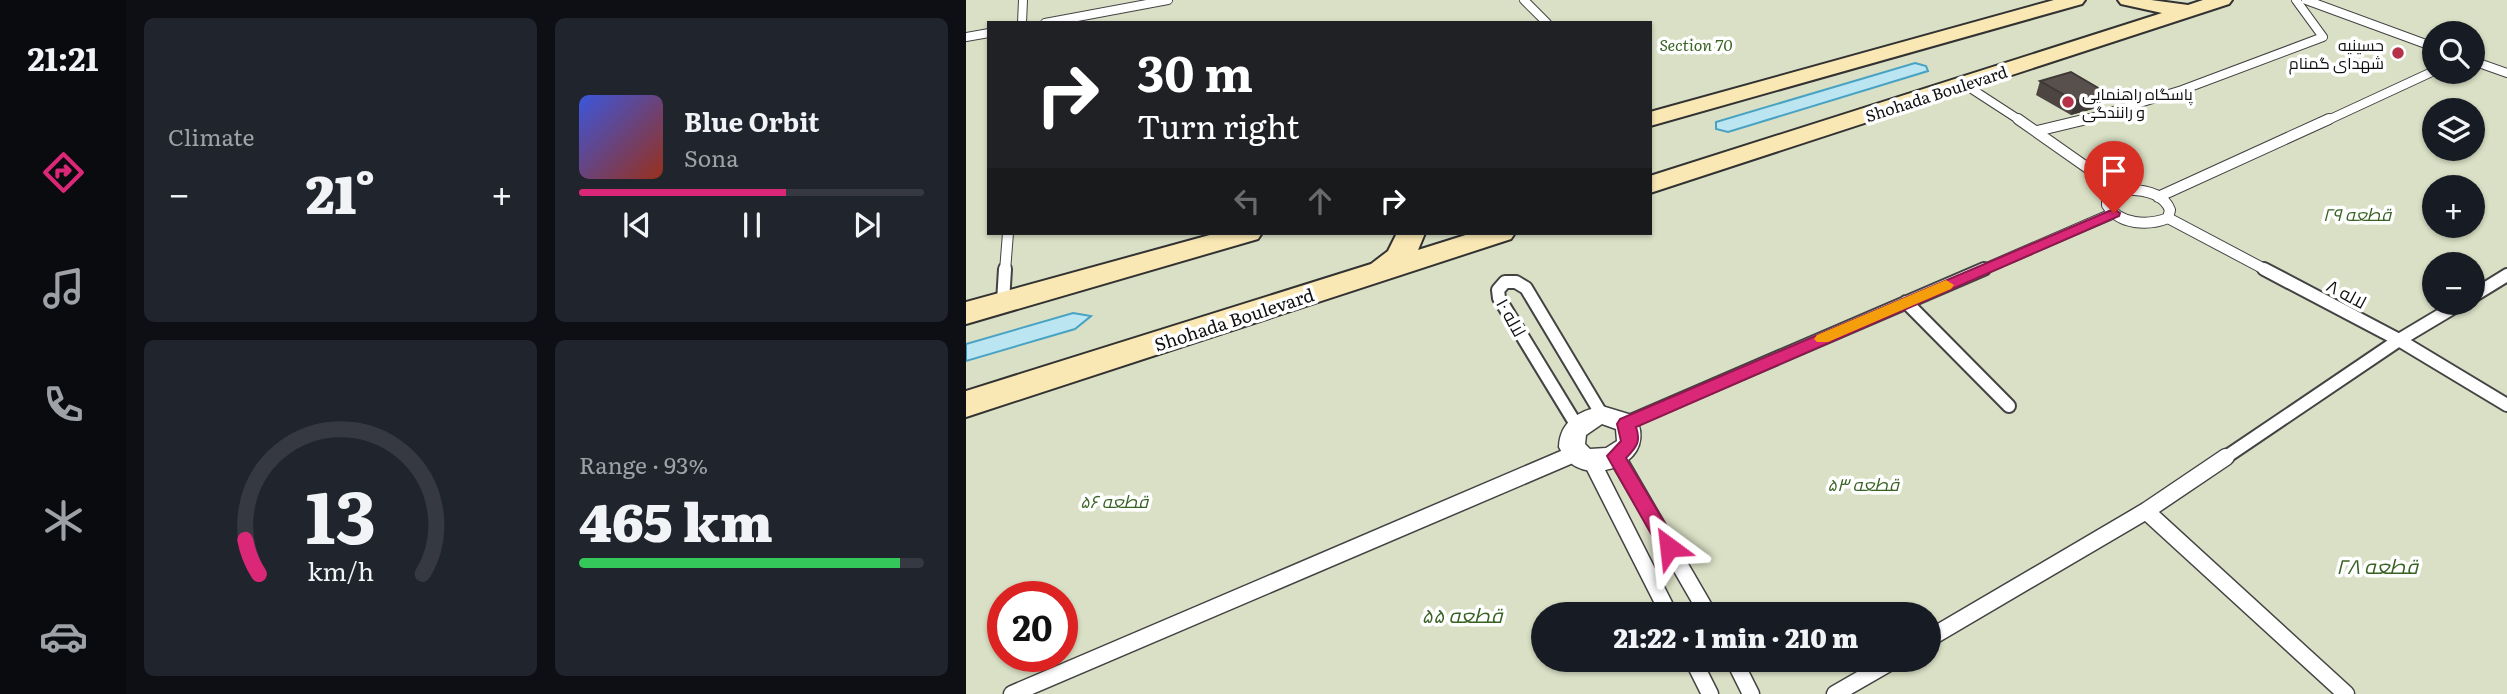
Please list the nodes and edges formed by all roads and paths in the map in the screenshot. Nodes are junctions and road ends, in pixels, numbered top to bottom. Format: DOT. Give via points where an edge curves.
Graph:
graph roads {
  1 [pos="1023,0"];
  2 [pos="1168,0"];
  3 [pos="1524,0"];
  4 [pos="2128,0"];
  5 [pos="2296,0"];
  6 [pos="2306,0"];
  7 [pos="2066,1"];
  8 [pos="2215,2"];
  9 [pos="1022,21"];
  10 [pos="1056,21"];
  11 [pos="1545,21"];
  12 [pos="987,33"];
  13 [pos="966,37"];
  14 [pos="2422,43"];
  15 [pos="2485,65"];
  16 [pos="2507,73"];
  17 [pos="2422,76"];
  18 [pos="1964,85"];
  19 [pos="1652,118"];
  20 [pos="2037,131"];
  21 [pos="1652,184"];
  22 [pos="2119,190"];
  23 [pos="2158,197"];
  24 [pos="2114,213"];
  25 [pos="2168,218"];
  26 [pos="1008,235"];
  27 [pos="1241,235"];
  28 [pos="1410,235"];
  29 [pos="1495,235"];
  30 [pos="1382,271"];
  31 [pos="2507,275"];
  32 [pos="2485,289"];
  33 [pos="1003,302"];
  34 [pos="1906,302"];
  35 [pos="966,313"];
  36 [pos="2441,315"];
  37 [pos="2399,340"];
  38 [pos="966,404"];
  39 [pos="2507,405"];
  40 [pos="2009,406"];
  41 [pos="1614,419"];
  42 [pos="1577,426"];
  43 [pos="1616,456"];
  44 [pos="1583,457"];
  45 [pos="2146,511"];
  46 [pos="1662,602"];
  47 [pos="1701,602"];
  48 [pos="1941,631"];
  49 [pos="1699,672"];
  50 [pos="1740,672"];
  51 [pos="1873,672"];
  52 [pos="1012,694"];
  53 [pos="1710,694"];
  54 [pos="1751,694"];
  55 [pos="1835,694"];
  56 [pos="2346,694"];
  1 -- 9 [label="lane"];
  2 -- 10 [label="lane"];
  3 -- 11 [label="lane"];
  4 -- 8 [label="street" via="2177,9"];
  5 -- 20 [label="lane" via="2323,37 2204,82"];
  6 -- 14 [label="lane"];
  7 -- 19 [label="street"];
  8 -- 18 [label="street, Shohada Boulevard"];
  12 -- 13 [label="lane"];
  15 -- 16 [label="lane"];
  17 -- 23 [label="lane"];
  18 -- 20 [label="lane"];
  18 -- 21 [label="street, Shohada Boulevard"];
  20 -- 22 [label="lane"];
  22 -- 23 [label="lane" via="2139,190"];
  22 -- 24 [label="lane" via="2107,196"];
  23 -- 25 [label="lane" via="2169,208"];
  24 -- 25 [label="lane" via="2143,224"];
  24 -- 34 [label="lane"];
  25 -- 37 [label="lane, لاله ۸"];
  26 -- 33 [label="lane"];
  27 -- 33 [label="street"];
  28 -- 30 [label="street" via="1401,256"];
  29 -- 30 [label="street, Shohada Boulevard"];
  30 -- 38 [label="street, Shohada Boulevard"];
  31 -- 32 [label="lane"];
  33 -- 35 [label="street"];
  34 -- 40 [label="lane"];
  34 -- 41 [label="lane"];
  36 -- 37 [label="lane"];
  37 -- 39 [label="lane, لاله ۸"];
  37 -- 45 [label="lane"];
  41 -- 42 [label="street" via="1588,419"];
  41 -- 42 [label="lane, لاله ۱۰" via="1526,288 1504,282 1499,298"];
  41 -- 43 [label="street" via="1631,437"];
  42 -- 44 [label="street" via="1571,440"];
  43 -- 44 [label="street"];
  43 -- 47 [label="lane"];
  44 -- 46 [label="lane"];
  44 -- 52 [label="lane"];
  45 -- 48 [label="lane"];
  45 -- 56 [label="lane"];
  49 -- 53 [label="lane"];
  50 -- 54 [label="lane"];
  51 -- 55 [label="lane"];
}
